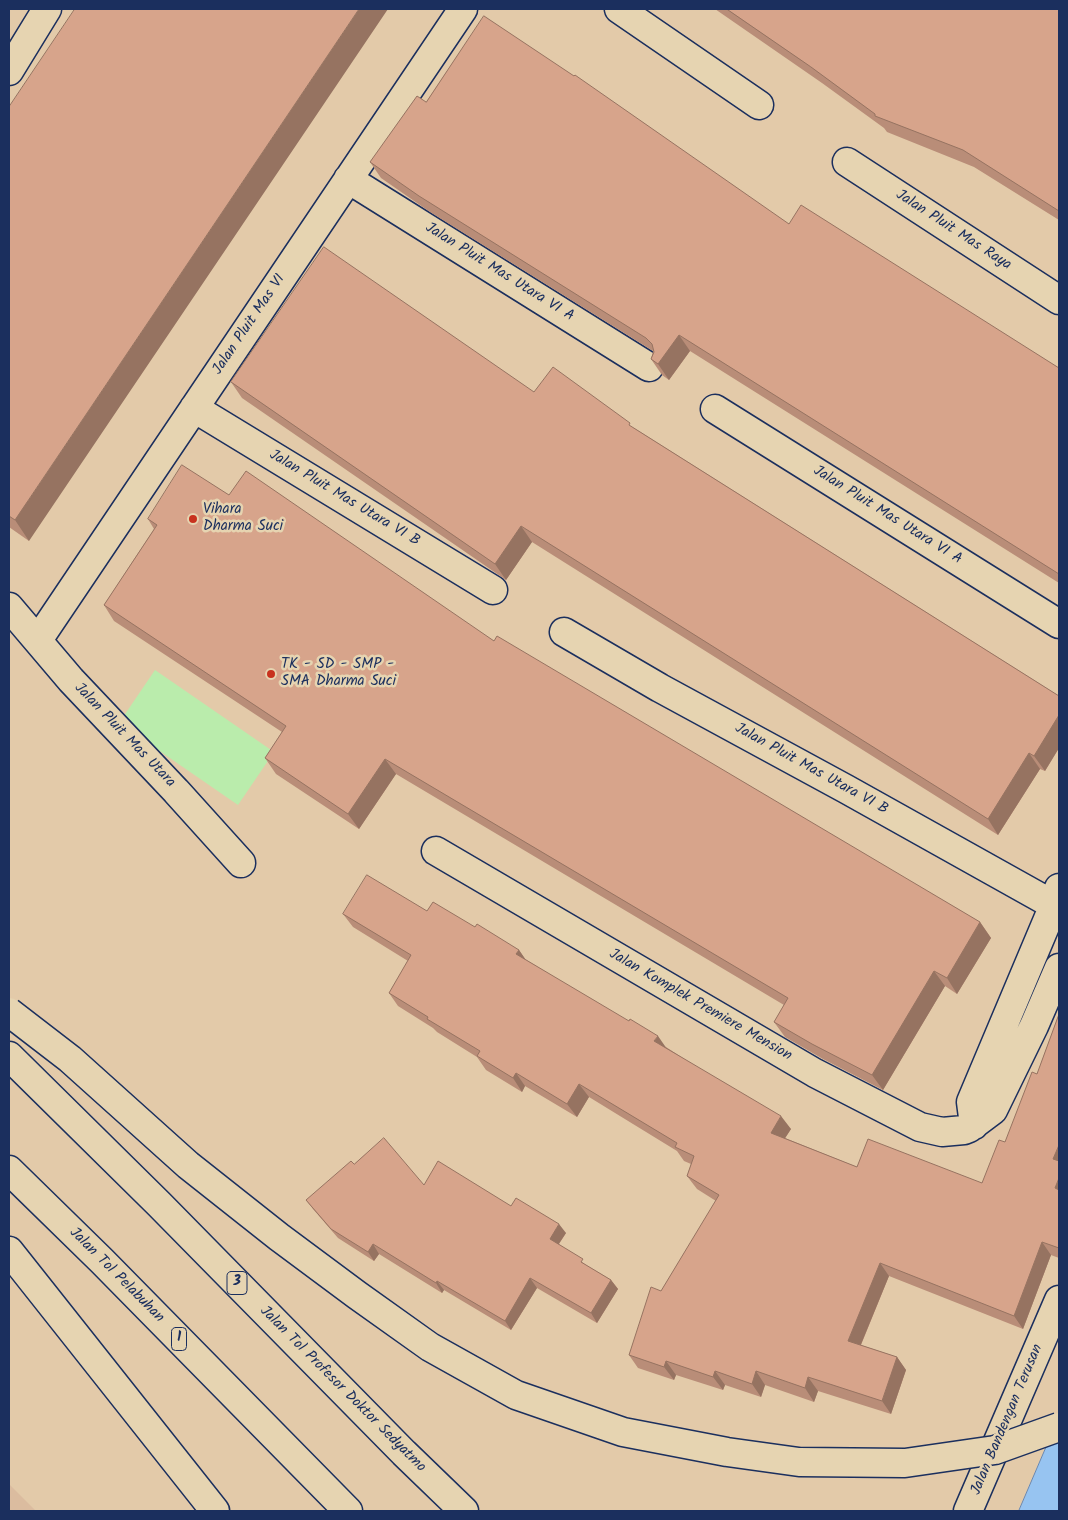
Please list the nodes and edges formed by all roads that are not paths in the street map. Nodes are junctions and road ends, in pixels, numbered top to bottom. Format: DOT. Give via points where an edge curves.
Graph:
graph roads {
  1 [pos="47,9"];
  2 [pos="463,9"];
  3 [pos="619,9"];
  4 [pos="9,71"];
  5 [pos="759,104"];
  6 [pos="847,162"];
  7 [pos="348,179"];
  8 [pos="1059,300"];
  9 [pos="649,367"];
  10 [pos="194,408"];
  11 [pos="715,409"];
  12 [pos="493,590"];
  13 [pos="9,607"];
  14 [pos="1059,624"];
  15 [pos="564,632"];
  16 [pos="38,640"];
  17 [pos="436,851"];
  18 [pos="241,863"];
  19 [pos="1057,900"];
  20 [pos="1059,968"];
  21 [pos="9,1012"];
  22 [pos="9,1056"];
  23 [pos="979,1112"];
  24 [pos="9,1170"];
  25 [pos="9,1251"];
  26 [pos="1059,1300"];
  27 [pos="1059,1427"];
  28 [pos="215,1511"];
  29 [pos="348,1511"];
  30 [pos="464,1511"];
  31 [pos="968,1511"];
  1 -- 4 [label="main road"];
  2 -- 7 [label="main road, Jalan Pluit Mas VI"];
  3 -- 5 [label="main road"];
  6 -- 8 [label="main road, Jalan Pluit Mas Raya"];
  7 -- 9 [label="main road, Jalan Pluit Mas Utara VI A"];
  7 -- 10 [label="main road, Jalan Pluit Mas VI"];
  10 -- 12 [label="main road, Jalan Pluit Mas Utara VI B"];
  10 -- 16 [label="main road, Jalan Pluit Mas VI"];
  11 -- 14 [label="main road, Jalan Pluit Mas Utara VI A"];
  13 -- 16 [label="main road, Jalan Pluit Mas Utara"];
  15 -- 19 [label="main road, Jalan Pluit Mas Utara VI B" via="660,688"];
  16 -- 18 [label="main road, Jalan Pluit Mas Utara" via="71,680"];
  17 -- 23 [label="main road, Jalan Komplek Premiere Mension" via="815,1073 920,1127 942,1132 959,1131 969,1128"];
  19 -- 23 [label="main road"];
  20 -- 23 [label="main road" via="1034,1026"];
  21 -- 27 [label="main road, bridge" via="70,1059 188,1165 278,1237 430,1347 516,1395 623,1432 799,1462 934,1459 995,1450"];
  22 -- 30 [label="main road, Jalan Tol Profesor Doktor Sedyatmo / 3"];
  24 -- 29 [label="main road, Jalan Tol Pelabuhan / 1"];
  25 -- 28 [label="main road"];
  26 -- 31 [label="main road, Jalan Bandengan Terusan"];
}
